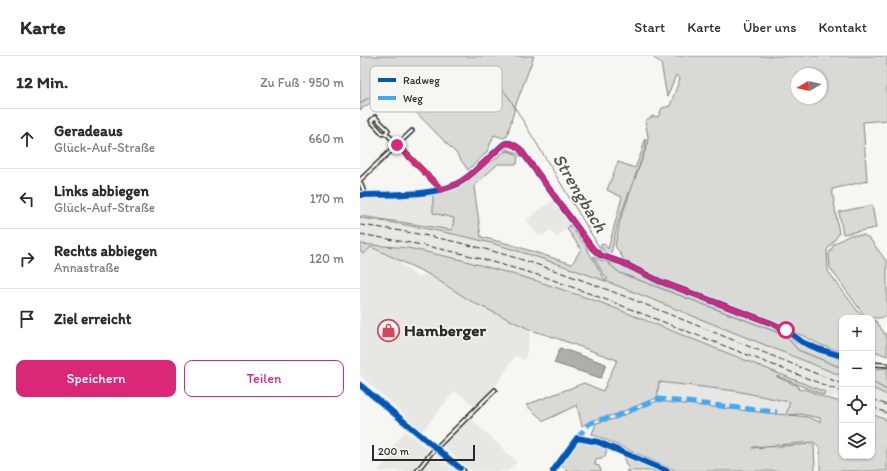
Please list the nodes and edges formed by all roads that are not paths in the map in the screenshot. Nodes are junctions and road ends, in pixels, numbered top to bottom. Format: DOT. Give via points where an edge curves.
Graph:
graph roads {
  1 [pos="412,130"];
  2 [pos="386,133"];
  3 [pos="397,145"];
  4 [pos="360,181"];
  5 [pos="440,190"];
  6 [pos="360,194"];
  7 [pos="365,194"];
  8 [pos="839,355"];
  9 [pos="875,364"];
  10 [pos="887,365"];
  11 [pos="360,385"];
  12 [pos="495,390"];
  13 [pos="436,448"];
  14 [pos="417,471"];
  15 [pos="463,471"];
  16 [pos="553,471"];
  17 [pos="667,471"];
  1 -- 3 [label="street"];
  2 -- 2 [label="street" via="388,130 375,117 370,121 383,134"];
  2 -- 3 [label="street"];
  3 -- 4 [label="street"];
  3 -- 5 [label="street"];
  4 -- 7 [label="street"];
  5 -- 7 [label="street"];
  5 -- 8 [label="street" via="463,180 504,144 512,144 520,149 600,255 659,281 771,323 802,342"];
  6 -- 7 [label="street"];
  9 -- 10 [label="street"];
  11 -- 13 [label="main road"];
  12 -- 13 [label="street"];
  13 -- 14 [label="street"];
  13 -- 15 [label="main road"];
  16 -- 17 [label="street" via="577,438 598,442"];
}
